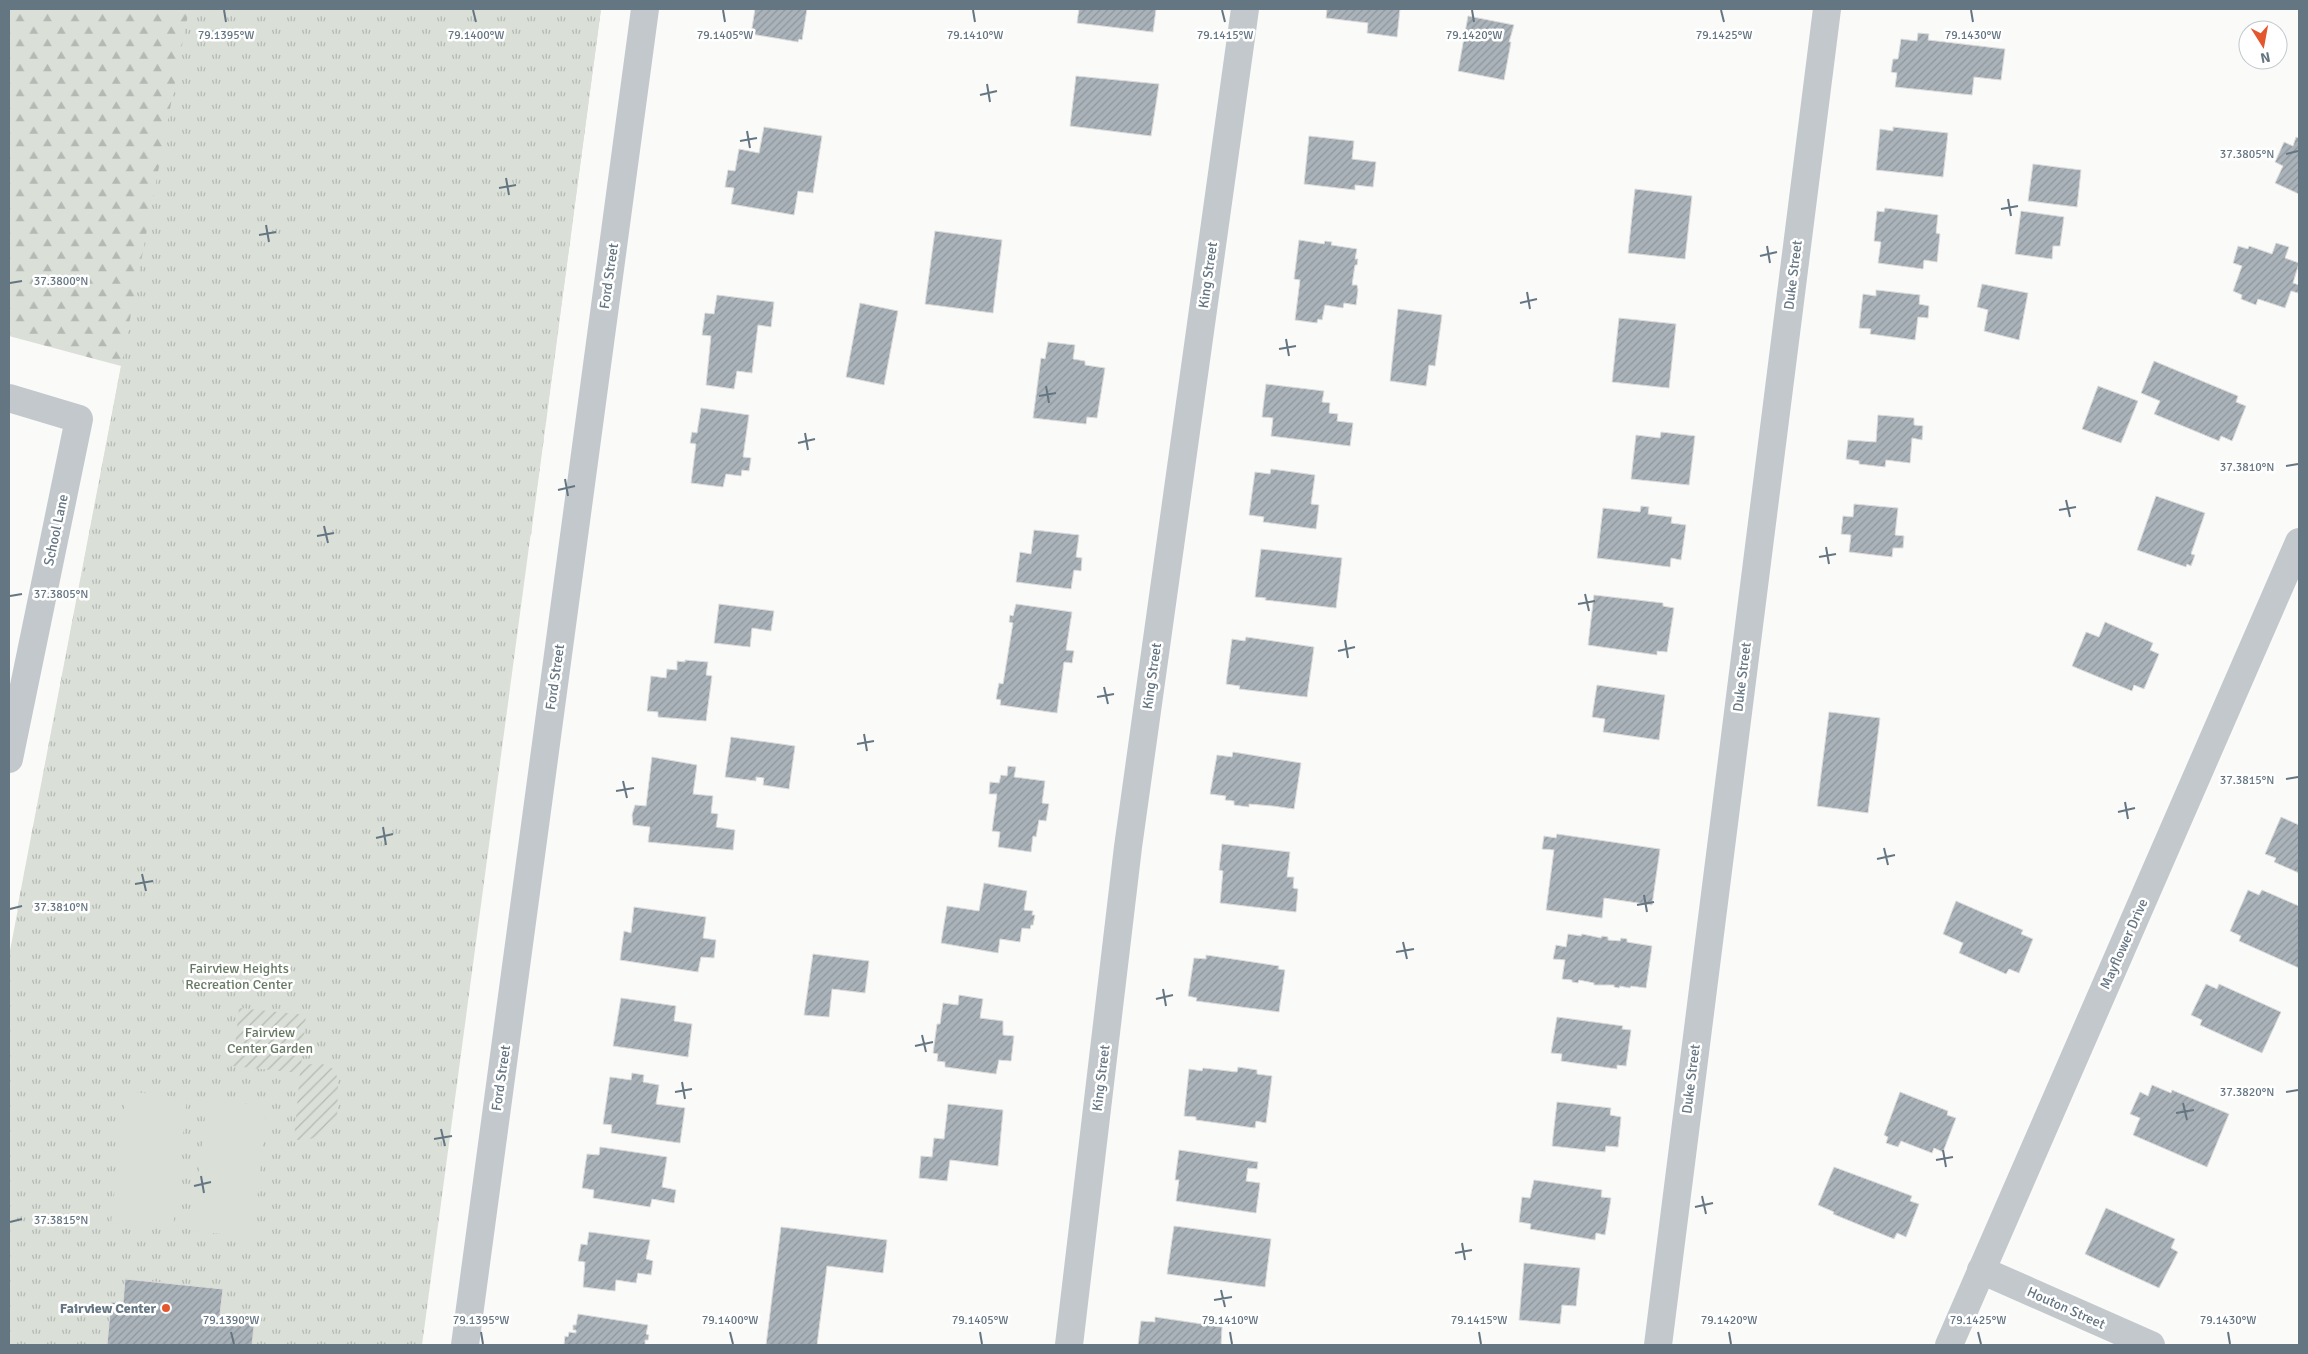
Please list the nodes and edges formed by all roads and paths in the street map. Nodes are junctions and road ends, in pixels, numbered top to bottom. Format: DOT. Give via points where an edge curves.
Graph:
graph roads {
  1 [pos="645,9"];
  2 [pos="1245,9"];
  3 [pos="1826,9"];
  4 [pos="9,398"];
  5 [pos="2299,542"];
  6 [pos="9,759"];
  7 [pos="1981,1270"];
  8 [pos="465,1345"];
  9 [pos="1069,1345"];
  10 [pos="1658,1345"];
  11 [pos="1949,1345"];
  12 [pos="2152,1345"];
  1 -- 8 [label="street, Ford Street"];
  2 -- 9 [label="street, King Street" via="1128,847"];
  3 -- 10 [label="street, Duke Street"];
  4 -- 6 [label="street, School Lane" via="79,419"];
  5 -- 7 [label="street, Mayflower Drive"];
  7 -- 11 [label="street, Mayflower Drive"];
  7 -- 12 [label="street, Houton Street"];
}
